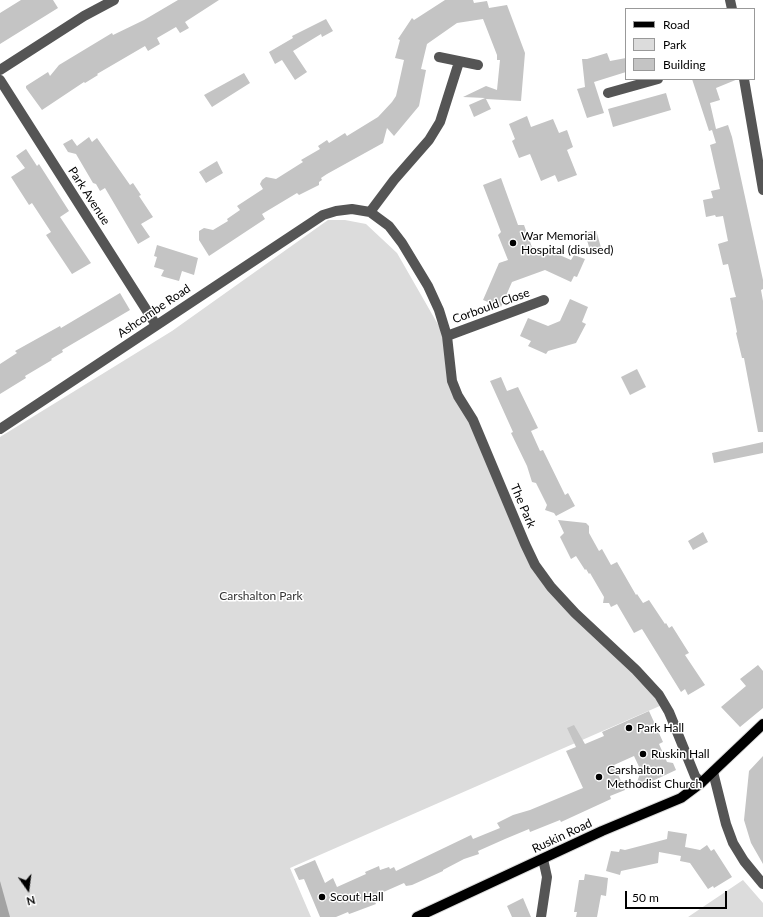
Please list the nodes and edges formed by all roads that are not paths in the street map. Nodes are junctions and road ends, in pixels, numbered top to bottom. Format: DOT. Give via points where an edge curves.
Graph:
graph roads {
  1 [pos="114,0"];
  2 [pos="439,57"];
  3 [pos="459,62"];
  4 [pos="478,65"];
  5 [pos="0,70"];
  6 [pos="0,80"];
  7 [pos="654,80"];
  8 [pos="744,80"];
  9 [pos="608,93"];
  10 [pos="760,158"];
  11 [pos="763,190"];
  12 [pos="370,212"];
  13 [pos="323,215"];
  14 [pos="544,300"];
  15 [pos="156,325"];
  16 [pos="447,336"];
  17 [pos="0,429"];
  18 [pos="763,724"];
  19 [pos="713,772"];
  20 [pos="701,783"];
  21 [pos="543,859"];
  22 [pos="763,884"];
  23 [pos="417,917"];
  24 [pos="541,917"];
  1 -- 5 [label="street" via="84,16"];
  2 -- 3 [label="street"];
  3 -- 4 [label="street"];
  3 -- 12 [label="street" via="440,122 429,140"];
  6 -- 15 [label="street, Park Avenue"];
  7 -- 9 [label="street"];
  8 -- 10 [label="street"];
  10 -- 11 [label="street"];
  12 -- 13 [label="street, The Park" via="352,209"];
  12 -- 16 [label="street, The Park" via="389,226 402,244 428,286"];
  13 -- 15 [label="street, Ashcombe Road"];
  14 -- 16 [label="street, Corbould Close"];
  15 -- 17 [label="street, Ashcombe Road"];
  16 -- 20 [label="street, The Park" via="452,381 473,420 535,566 575,613 659,695 669,712 695,776"];
  18 -- 19 [label="main road, Ruskin Road"];
  19 -- 20 [label="main road, Ruskin Road"];
  19 -- 22 [label="street" via="733,843"];
  20 -- 21 [label="main road, Ruskin Road" via="681,798"];
  21 -- 23 [label="main road, Ruskin Road"];
  21 -- 24 [label="street" via="546,882"];
}
